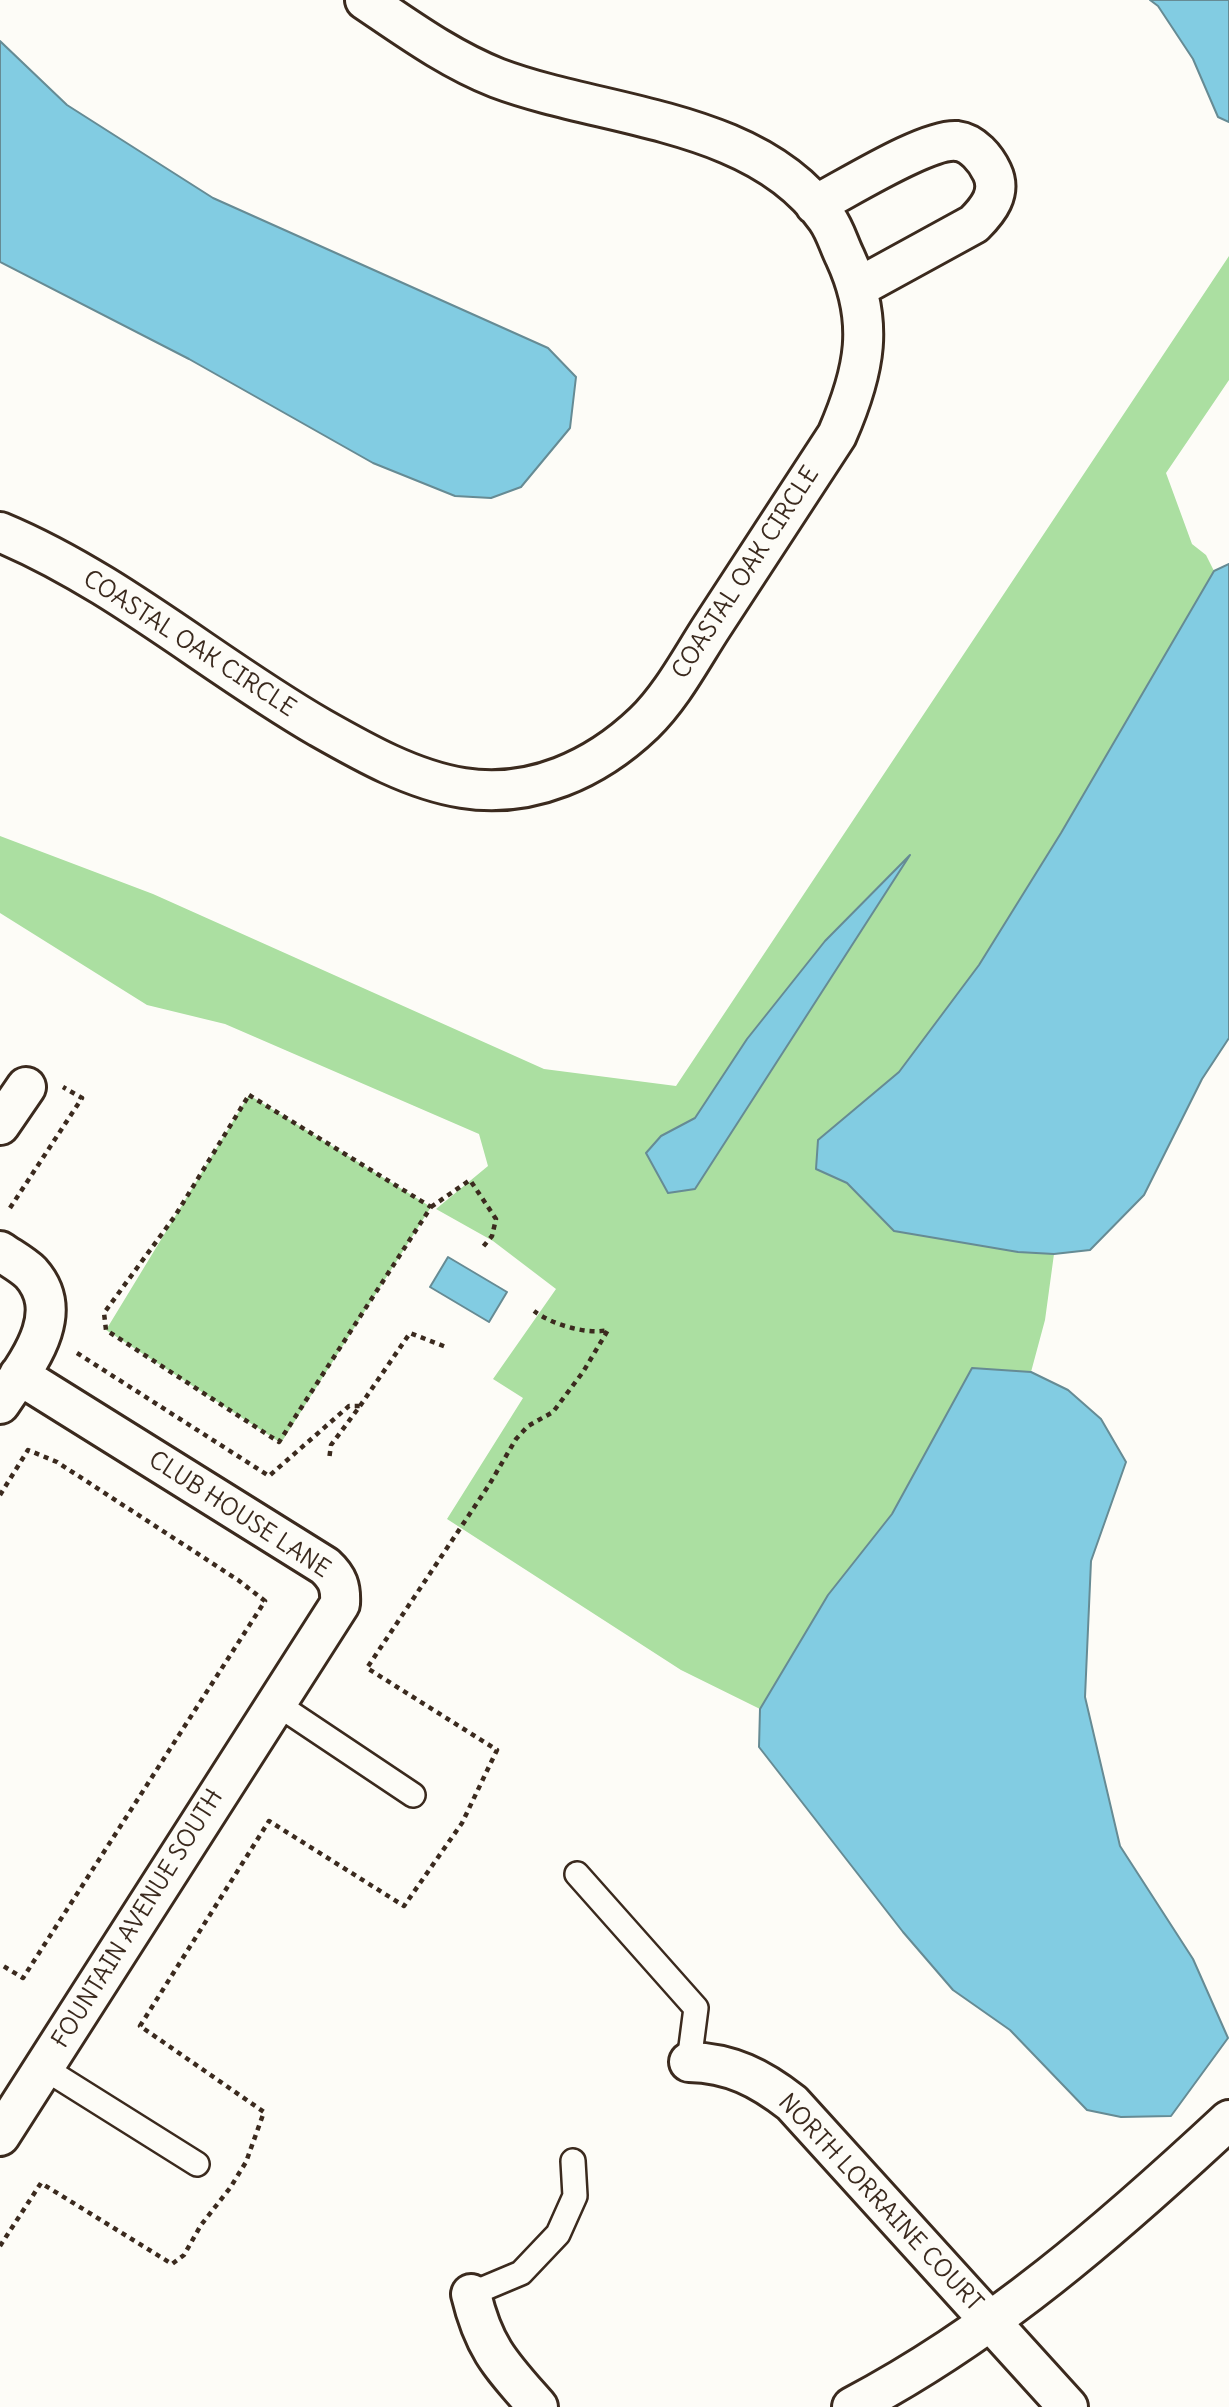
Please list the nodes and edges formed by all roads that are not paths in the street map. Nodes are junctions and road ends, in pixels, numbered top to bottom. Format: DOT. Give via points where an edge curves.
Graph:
graph roads {
  1 [pos="365,0"];
  2 [pos="815,205"];
  3 [pos="859,287"];
  4 [pos="0,533"];
  5 [pos="26,1087"];
  6 [pos="0,1125"];
  7 [pos="0,1251"];
  8 [pos="9,1389"];
  9 [pos="274,1702"];
  10 [pos="413,1794"];
  11 [pos="577,1874"];
  12 [pos="690,2062"];
  13 [pos="44,2068"];
  14 [pos="1229,2120"];
  15 [pos="0,2136"];
  16 [pos="573,2161"];
  17 [pos="197,2164"];
  18 [pos="471,2294"];
  19 [pos="990,2322"];
  20 [pos="538,2407"];
  21 [pos="852,2407"];
  22 [pos="1068,2407"];
  1 -- 2 [label="street, COASTAL OAK CIRCLE" via="449,56 499,79 711,138 758,158 800,188"];
  2 -- 3 [label="street, COASTAL OAK CIRCLE" via="828,220"];
  2 -- 3 [label="street" via="937,143 961,142 973,148 993,174 996,189 988,210 974,224"];
  3 -- 4 [label="street, COASTAL OAK CIRCLE" via="862,357 854,397 837,435 647,720 614,750 574,773 538,785 462,788 358,749 265,696 80,572"];
  5 -- 6 [label="street"];
  7 -- 8 [label="street" via="30,1273 43,1294 47,1318 43,1334"];
  8 -- 9 [label="street, CLUB HOUSE LANE" via="336,1576 340,1604"];
  9 -- 10 [label="lane"];
  9 -- 13 [label="street, FOUNTAIN AVENUE SOUTH"];
  11 -- 12 [label="lane" via="696,2008"];
  12 -- 19 [label="street, NORTH LORRAINE COURT" via="739,2070 762,2080 792,2103"];
  13 -- 15 [label="street, FOUNTAIN AVENUE SOUTH"];
  13 -- 17 [label="lane"];
  14 -- 19 [label="street" via="1077,2258"];
  16 -- 18 [label="lane" via="575,2196 558,2234 521,2273"];
  18 -- 20 [label="street" via="479,2328 495,2358"];
  19 -- 21 [label="street"];
  19 -- 22 [label="street, NORTH LORRAINE COURT"];
}
